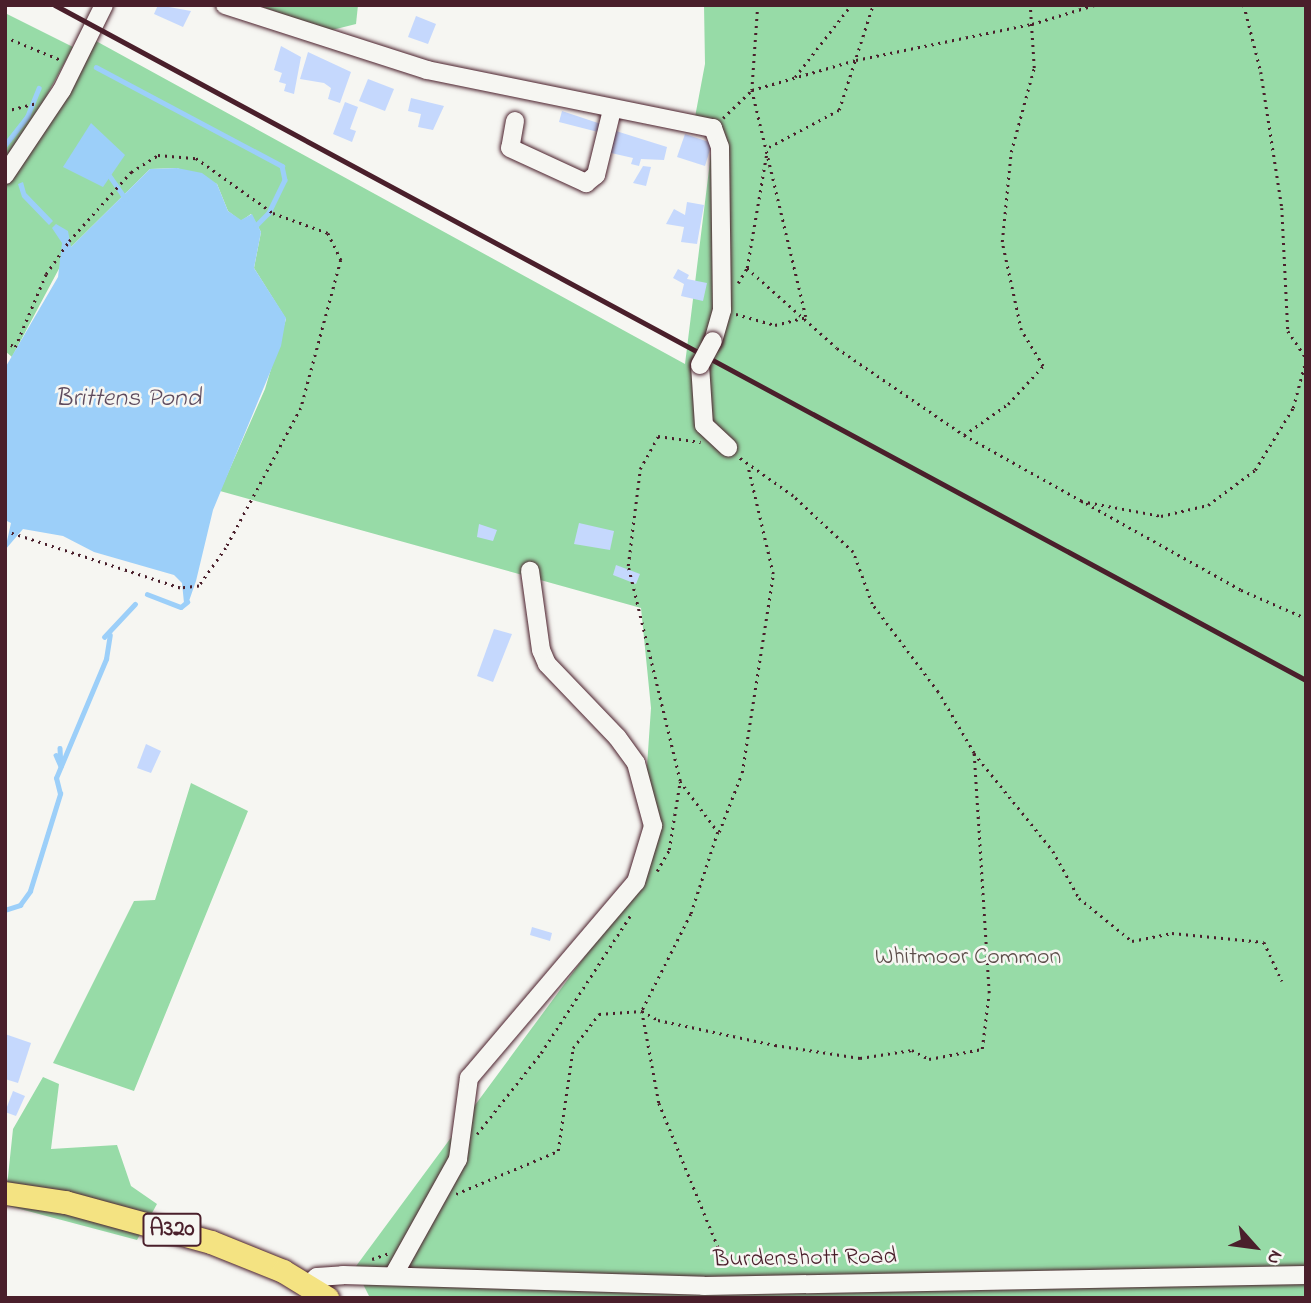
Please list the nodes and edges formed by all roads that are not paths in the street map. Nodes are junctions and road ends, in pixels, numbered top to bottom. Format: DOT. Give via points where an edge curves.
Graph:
graph roads {
  1 [pos="104,5"];
  2 [pos="225,5"];
  3 [pos="612,110"];
  4 [pos="515,121"];
  5 [pos="5,175"];
  6 [pos="728,447"];
  7 [pos="530,571"];
  8 [pos="5,1194"];
  9 [pos="1306,1275"];
  10 [pos="393,1276"];
  11 [pos="308,1285"];
  12 [pos="327,1298"];
  1 -- 5 [label="street" via="74,65"];
  2 -- 3 [label="street" via="427,70"];
  3 -- 4 [label="street" via="596,175 586,183 510,148"];
  3 -- 6 [label="street, bridge" via="713,128 720,147 722,310 700,365 705,425"];
  7 -- 10 [label="street" via="547,664 636,763 653,826 636,882 469,1078 458,1158"];
  8 -- 11 [label="main road, A320" via="78,1205 211,1242"];
  9 -- 10 [label="street, Burdenshott Road" via="733,1284"];
  10 -- 11 [label="street, Burdenshott Road" via="329,1275"];
  11 -- 12 [label="main road, A320"];
}
